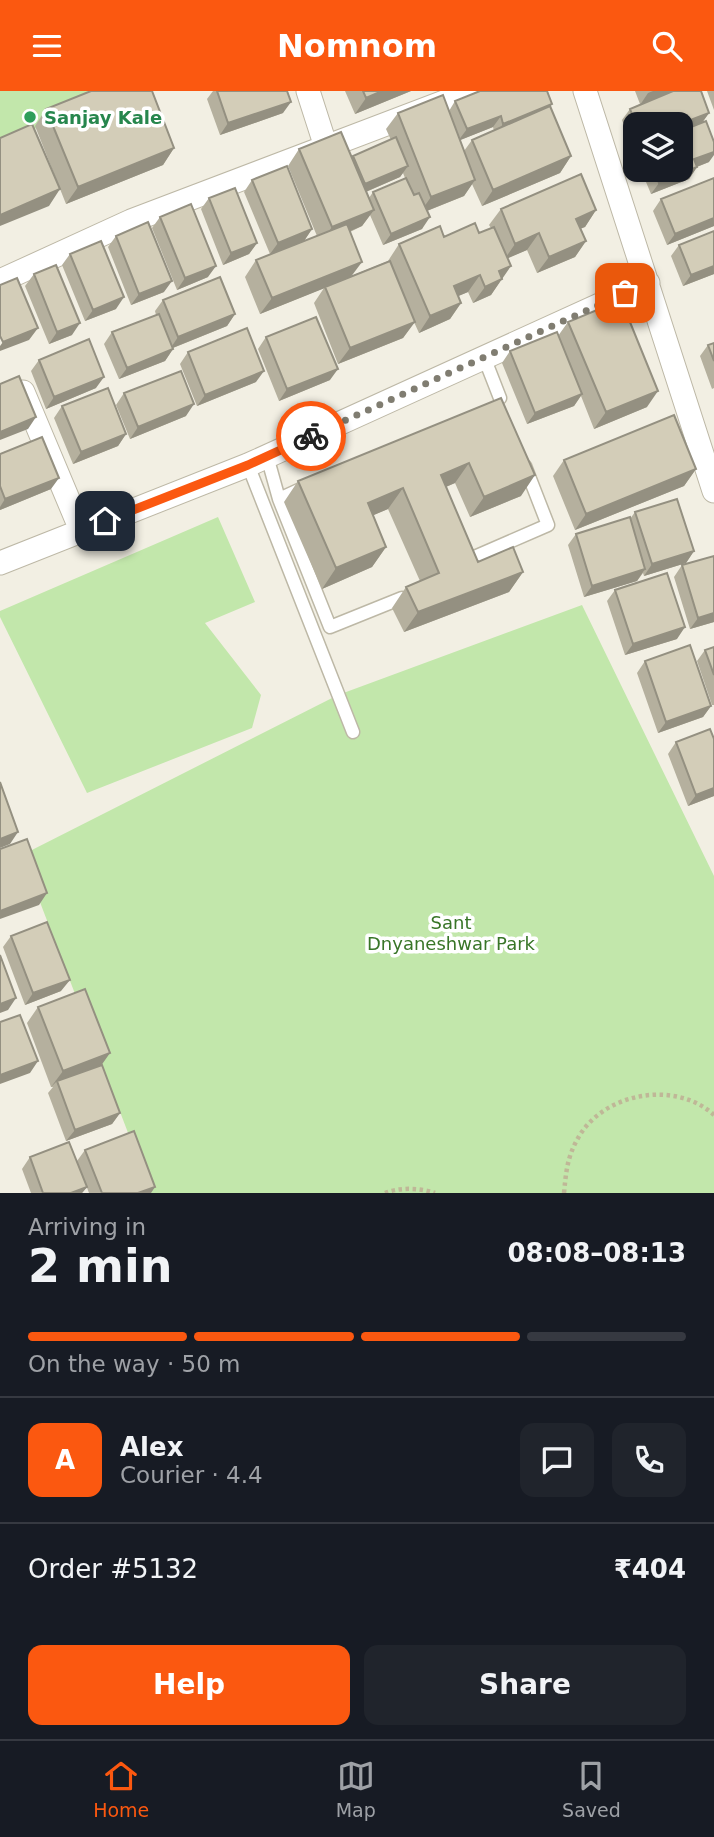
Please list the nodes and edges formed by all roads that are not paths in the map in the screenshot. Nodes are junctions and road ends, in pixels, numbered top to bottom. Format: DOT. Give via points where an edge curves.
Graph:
graph roads {
  1 [pos="308,91"];
  2 [pos="472,91"];
  3 [pos="585,91"];
  4 [pos="326,147"];
  5 [pos="0,281"];
  6 [pos="648,283"];
  7 [pos="485,357"];
  8 [pos="23,392"];
  9 [pos="497,404"];
  10 [pos="519,449"];
  11 [pos="258,460"];
  12 [pos="316,482"];
  13 [pos="714,491"];
  14 [pos="279,499"];
  15 [pos="81,530"];
  16 [pos="2,555"];
  17 [pos="459,564"];
  18 [pos="402,598"];
  19 [pos="353,732"];
  1 -- 4 [label="street"];
  2 -- 4 [label="street"];
  3 -- 6 [label="street"];
  4 -- 5 [label="street" via="131,221"];
  6 -- 7 [label="street"];
  6 -- 13 [label="street"];
  7 -- 9 [label="lane"];
  7 -- 11 [label="street"];
  8 -- 15 [label="street"];
  10 -- 17 [label="lane" via="548,524"];
  11 -- 14 [label="lane"];
  11 -- 15 [label="street"];
  11 -- 19 [label="lane"];
  12 -- 14 [label="lane"];
  14 -- 18 [label="lane" via="330,627"];
  15 -- 16 [label="street"];
}
